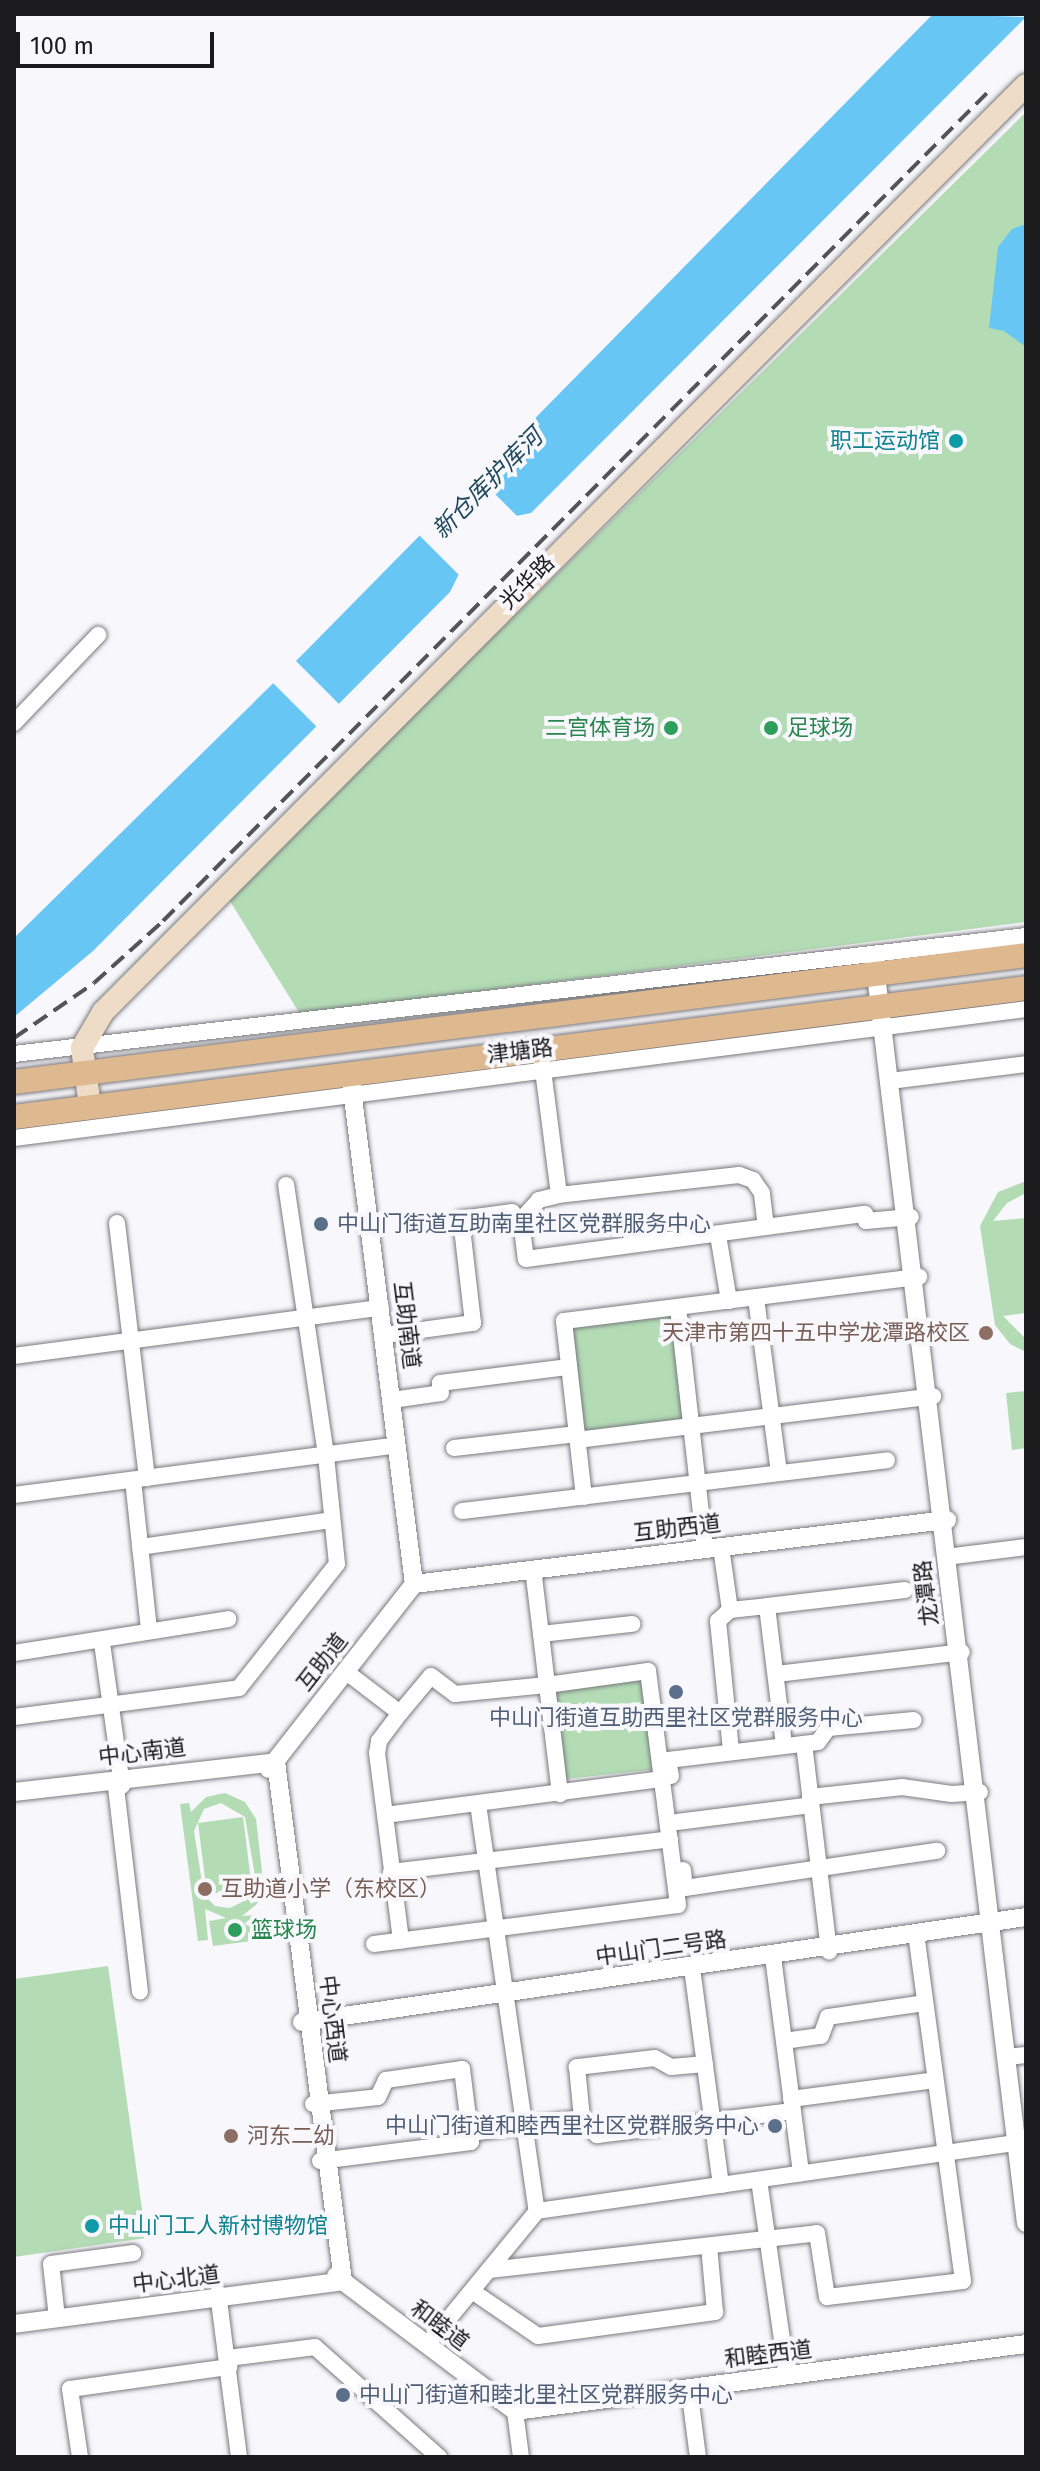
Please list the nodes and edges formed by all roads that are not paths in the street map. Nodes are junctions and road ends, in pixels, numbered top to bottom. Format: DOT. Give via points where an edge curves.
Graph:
graph roads {
  1 [pos="1026,85"];
  2 [pos="98,635"];
  3 [pos="14,723"];
  4 [pos="1026,936"];
  5 [pos="1026,955"];
  6 [pos="878,967"];
  7 [pos="1026,988"];
  8 [pos="1026,1009"];
  9 [pos="885,1016"];
  10 [pos="82,1048"];
  11 [pos="14,1054"];
  12 [pos="542,1060"];
  13 [pos="1026,1064"];
  14 [pos="85,1074"];
  15 [pos="892,1081"];
  16 [pos="14,1082"];
  17 [pos="351,1083"];
  18 [pos="90,1106"];
  19 [pos="14,1117"];
  20 [pos="14,1138"];
  21 [pos="286,1185"];
  22 [pos="559,1195"];
  23 [pos="513,1212"];
  24 [pos="909,1217"];
  25 [pos="117,1223"];
  26 [pos="766,1227"];
  27 [pos="718,1235"];
  28 [pos="917,1277"];
  29 [pos="756,1298"];
  30 [pos="729,1301"];
  31 [pos="381,1308"];
  32 [pos="678,1308"];
  33 [pos="304,1318"];
  34 [pos="385,1335"];
  35 [pos="132,1340"];
  36 [pos="14,1356"];
  37 [pos="569,1367"];
  38 [pos="930,1396"];
  39 [pos="392,1400"];
  40 [pos="772,1415"];
  41 [pos="692,1427"];
  42 [pos="577,1437"];
  43 [pos="397,1445"];
  44 [pos="454,1448"];
  45 [pos="326,1455"];
  46 [pos="887,1460"];
  47 [pos="779,1472"];
  48 [pos="140,1479"];
  49 [pos="698,1483"];
  50 [pos="14,1495"];
  51 [pos="584,1497"];
  52 [pos="462,1511"];
  53 [pos="332,1520"];
  54 [pos="944,1520"];
  55 [pos="140,1547"];
  56 [pos="1026,1547"];
  57 [pos="713,1548"];
  58 [pos="948,1557"];
  59 [pos="533,1569"];
  60 [pos="414,1584"];
  61 [pos="905,1590"];
  62 [pos="767,1606"];
  63 [pos="730,1610"];
  64 [pos="228,1619"];
  65 [pos="632,1624"];
  66 [pos="149,1629"];
  67 [pos="541,1634"];
  68 [pos="102,1643"];
  69 [pos="959,1652"];
  70 [pos="14,1653"];
  71 [pos="345,1671"];
  72 [pos="776,1674"];
  73 [pos="547,1685"];
  74 [pos="110,1705"];
  75 [pos="400,1713"];
  76 [pos="14,1717"];
  77 [pos="914,1720"];
  78 [pos="804,1744"];
  79 [pos="784,1745"];
  80 [pos="731,1751"];
  81 [pos="272,1766"];
  82 [pos="663,1779"];
  83 [pos="118,1783"];
  84 [pos="14,1792"];
  85 [pos="977,1792"];
  86 [pos="560,1794"];
  87 [pos="14,1800"];
  88 [pos="810,1801"];
  89 [pos="478,1804"];
  90 [pos="385,1815"];
  91 [pos="677,1822"];
  92 [pos="670,1839"];
  93 [pos="937,1851"];
  94 [pos="486,1863"];
  95 [pos="820,1868"];
  96 [pos="391,1872"];
  97 [pos="1026,1920"];
  98 [pos="993,1924"];
  99 [pos="494,1928"];
  100 [pos="916,1935"];
  101 [pos="401,1940"];
  102 [pos="374,1944"];
  103 [pos="829,1948"];
  104 [pos="773,1959"];
  105 [pos="692,1971"];
  106 [pos="140,1992"];
  107 [pos="503,1999"];
  108 [pos="925,2003"];
  109 [pos="306,2025"];
  110 [pos="784,2041"];
  111 [pos="1015,2056"];
  112 [pos="705,2064"];
  113 [pos="935,2080"];
  114 [pos="316,2104"];
  115 [pos="792,2105"];
  116 [pos="582,2118"];
  117 [pos="713,2120"];
  118 [pos="524,2126"];
  119 [pos="470,2133"];
  120 [pos="1019,2142"];
  121 [pos="945,2153"];
  122 [pos="324,2160"];
  123 [pos="801,2173"];
  124 [pos="1026,2174"];
  125 [pos="759,2180"];
  126 [pos="721,2185"];
  127 [pos="537,2211"];
  128 [pos="1026,2223"];
  129 [pos="767,2237"];
  130 [pos="709,2246"];
  131 [pos="133,2253"];
  132 [pos="489,2270"];
  133 [pos="339,2279"];
  134 [pos="472,2291"];
  135 [pos="218,2295"];
  136 [pos="57,2315"];
  137 [pos="14,2321"];
  138 [pos="1026,2344"];
  139 [pos="427,2345"];
  140 [pos="228,2362"];
  141 [pos="787,2375"];
  142 [pos="689,2388"];
  143 [pos="515,2411"];
  144 [pos="80,2457"];
  145 [pos="239,2457"];
  146 [pos="439,2457"];
  147 [pos="521,2457"];
  148 [pos="698,2457"];
  1 -- 10 [label="main road, 光华路" via="160,951 103,1012"];
  2 -- 3 [label="street"];
  4 -- 6 [label="street"];
  5 -- 6 [label="main road, 津塘路"];
  6 -- 9 [label="street, 龙潭路"];
  6 -- 10 [label="street"];
  6 -- 14 [label="main road, 津塘路"];
  7 -- 9 [label="main road, 津塘路"];
  8 -- 9 [label="street"];
  9 -- 12 [label="main road, 津塘路"];
  9 -- 15 [label="street, 龙潭路"];
  10 -- 11 [label="street"];
  10 -- 14 [label="main road"];
  12 -- 17 [label="main road, 津塘路"];
  12 -- 22 [label="street"];
  13 -- 15 [label="street"];
  14 -- 16 [label="main road, 津塘路"];
  14 -- 18 [label="main road"];
  15 -- 24 [label="street, 龙潭路"];
  17 -- 18 [label="main road, 津塘路"];
  17 -- 20 [label="street"];
  17 -- 31 [label="street, 互助南道"];
  18 -- 19 [label="main road, 津塘路"];
  21 -- 33 [label="street"];
  22 -- 26 [label="street" via="739,1175 758,1186"];
  22 -- 27 [label="street" via="539,1200 521,1220 526,1259"];
  23 -- 34 [label="street" via="461,1219 473,1323"];
  24 -- 26 [label="street" via="866,1221 865,1214"];
  24 -- 28 [label="street, 龙潭路"];
  25 -- 35 [label="street"];
  26 -- 27 [label="street"];
  27 -- 30 [label="street"];
  28 -- 29 [label="street"];
  28 -- 38 [label="street, 龙潭路"];
  29 -- 30 [label="street"];
  29 -- 40 [label="street"];
  30 -- 32 [label="street"];
  31 -- 33 [label="street"];
  31 -- 34 [label="street, 互助南道"];
  32 -- 37 [label="street" via="564,1321"];
  32 -- 41 [label="street"];
  33 -- 35 [label="street"];
  33 -- 45 [label="street"];
  34 -- 39 [label="street, 互助南道"];
  35 -- 36 [label="street"];
  35 -- 48 [label="street"];
  37 -- 39 [label="street" via="440,1383 441,1393"];
  37 -- 42 [label="street"];
  38 -- 40 [label="street"];
  38 -- 54 [label="street, 龙潭路"];
  39 -- 43 [label="street, 互助南道"];
  40 -- 41 [label="street"];
  40 -- 47 [label="street"];
  41 -- 42 [label="street"];
  41 -- 49 [label="street"];
  42 -- 44 [label="street"];
  42 -- 51 [label="street"];
  43 -- 45 [label="street"];
  43 -- 60 [label="street, 互助南道"];
  45 -- 48 [label="street"];
  45 -- 53 [label="street"];
  46 -- 47 [label="street"];
  47 -- 49 [label="street"];
  48 -- 50 [label="street"];
  48 -- 55 [label="street"];
  49 -- 51 [label="street"];
  49 -- 57 [label="street"];
  51 -- 52 [label="street"];
  53 -- 55 [label="street"];
  53 -- 74 [label="street" via="337,1564 239,1688"];
  54 -- 57 [label="street, 互助西道"];
  54 -- 58 [label="street, 龙潭路"];
  55 -- 66 [label="street"];
  56 -- 58 [label="street"];
  57 -- 59 [label="street, 互助西道"];
  57 -- 63 [label="street"];
  58 -- 69 [label="street, 龙潭路"];
  59 -- 60 [label="street, 互助西道"];
  59 -- 67 [label="street"];
  60 -- 71 [label="street, 互助道"];
  61 -- 62 [label="street"];
  62 -- 63 [label="street"];
  62 -- 72 [label="street"];
  63 -- 80 [label="street" via="716,1627"];
  64 -- 66 [label="street"];
  65 -- 67 [label="street"];
  66 -- 68 [label="street"];
  67 -- 73 [label="street"];
  68 -- 70 [label="street"];
  68 -- 74 [label="street"];
  69 -- 72 [label="street"];
  69 -- 85 [label="street, 龙潭路"];
  71 -- 75 [label="street"];
  71 -- 81 [label="street, 互助道"];
  72 -- 79 [label="street"];
  73 -- 75 [label="street" via="455,1694 431,1676"];
  73 -- 82 [label="street" via="648,1671"];
  73 -- 86 [label="street"];
  74 -- 76 [label="street"];
  74 -- 83 [label="street"];
  75 -- 90 [label="street" via="378,1746"];
  77 -- 78 [label="street" via="828,1728 818,1742"];
  78 -- 79 [label="street"];
  78 -- 88 [label="street"];
  79 -- 80 [label="street"];
  80 -- 91 [label="street" via="668,1760"];
  81 -- 83 [label="street, 中心南道"];
  81 -- 109 [label="street, 中心西道"];
  82 -- 86 [label="street"];
  82 -- 92 [label="street"];
  83 -- 84 [label="street, 中心南道"];
  83 -- 87 [label="street, 中心南道"];
  83 -- 106 [label="street"];
  85 -- 88 [label="street" via="902,1787"];
  85 -- 98 [label="street, 龙潭路"];
  86 -- 89 [label="street"];
  88 -- 91 [label="street"];
  88 -- 95 [label="street"];
  89 -- 90 [label="street"];
  89 -- 94 [label="street"];
  90 -- 96 [label="street"];
  91 -- 95 [label="street" via="685,1888"];
  92 -- 94 [label="street"];
  92 -- 99 [label="street" via="678,1905"];
  93 -- 95 [label="street"];
  94 -- 96 [label="street"];
  94 -- 99 [label="street"];
  95 -- 103 [label="street"];
  96 -- 101 [label="street"];
  97 -- 98 [label="street, 中山门二号路"];
  98 -- 100 [label="street, 中山门二号路"];
  98 -- 111 [label="street, 龙潭路"];
  99 -- 101 [label="street"];
  99 -- 107 [label="street"];
  100 -- 103 [label="street, 中山门二号路"];
  100 -- 108 [label="street"];
  101 -- 102 [label="street"];
  103 -- 104 [label="street, 中山门二号路"];
  104 -- 105 [label="street, 中山门二号路"];
  104 -- 110 [label="street"];
  105 -- 107 [label="street, 中山门二号路"];
  105 -- 112 [label="street"];
  107 -- 109 [label="street, 中山门二号路"];
  107 -- 118 [label="street"];
  108 -- 110 [label="street" via="828,2017 821,2036"];
  108 -- 113 [label="street"];
  109 -- 114 [label="street, 中心西道"];
  110 -- 115 [label="street"];
  111 -- 120 [label="street, 龙潭路"];
  112 -- 116 [label="street" via="671,2067 655,2058 577,2067"];
  112 -- 117 [label="street"];
  113 -- 115 [label="street"];
  113 -- 121 [label="street"];
  114 -- 119 [label="street" via="378,2097 386,2080 462,2069"];
  114 -- 122 [label="street, 中心西道"];
  115 -- 117 [label="street"];
  115 -- 123 [label="street"];
  116 -- 117 [label="street" via="597,2135"];
  116 -- 118 [label="street"];
  117 -- 126 [label="street"];
  118 -- 119 [label="street"];
  118 -- 127 [label="street"];
  119 -- 122 [label="street" via="471,2142"];
  120 -- 121 [label="street"];
  120 -- 124 [label="street, 龙潭路"];
  120 -- 128 [label="street, 龙潭路"];
  121 -- 123 [label="street"];
  121 -- 129 [label="street" via="963,2281 827,2297 817,2233"];
  122 -- 133 [label="street, 中心西道"];
  123 -- 125 [label="street"];
  125 -- 126 [label="street"];
  125 -- 129 [label="street"];
  126 -- 127 [label="street"];
  127 -- 132 [label="street"];
  129 -- 130 [label="street"];
  129 -- 141 [label="street"];
  130 -- 132 [label="street"];
  130 -- 134 [label="street" via="715,2312 538,2336"];
  131 -- 136 [label="street" via="51,2264"];
  132 -- 134 [label="street"];
  133 -- 135 [label="street, 中心北道"];
  133 -- 139 [label="street, 和睦道"];
  134 -- 139 [label="street"];
  135 -- 136 [label="street, 中心北道"];
  135 -- 140 [label="street"];
  136 -- 137 [label="street, 中心北道"];
  138 -- 141 [label="street, 和睦西道"];
  139 -- 143 [label="street, 和睦道"];
  140 -- 144 [label="street" via="70,2389"];
  140 -- 145 [label="street"];
  140 -- 146 [label="street" via="315,2347"];
  141 -- 142 [label="street, 和睦西道"];
  142 -- 143 [label="street, 和睦西道"];
  142 -- 148 [label="street"];
  143 -- 147 [label="street"];
}
